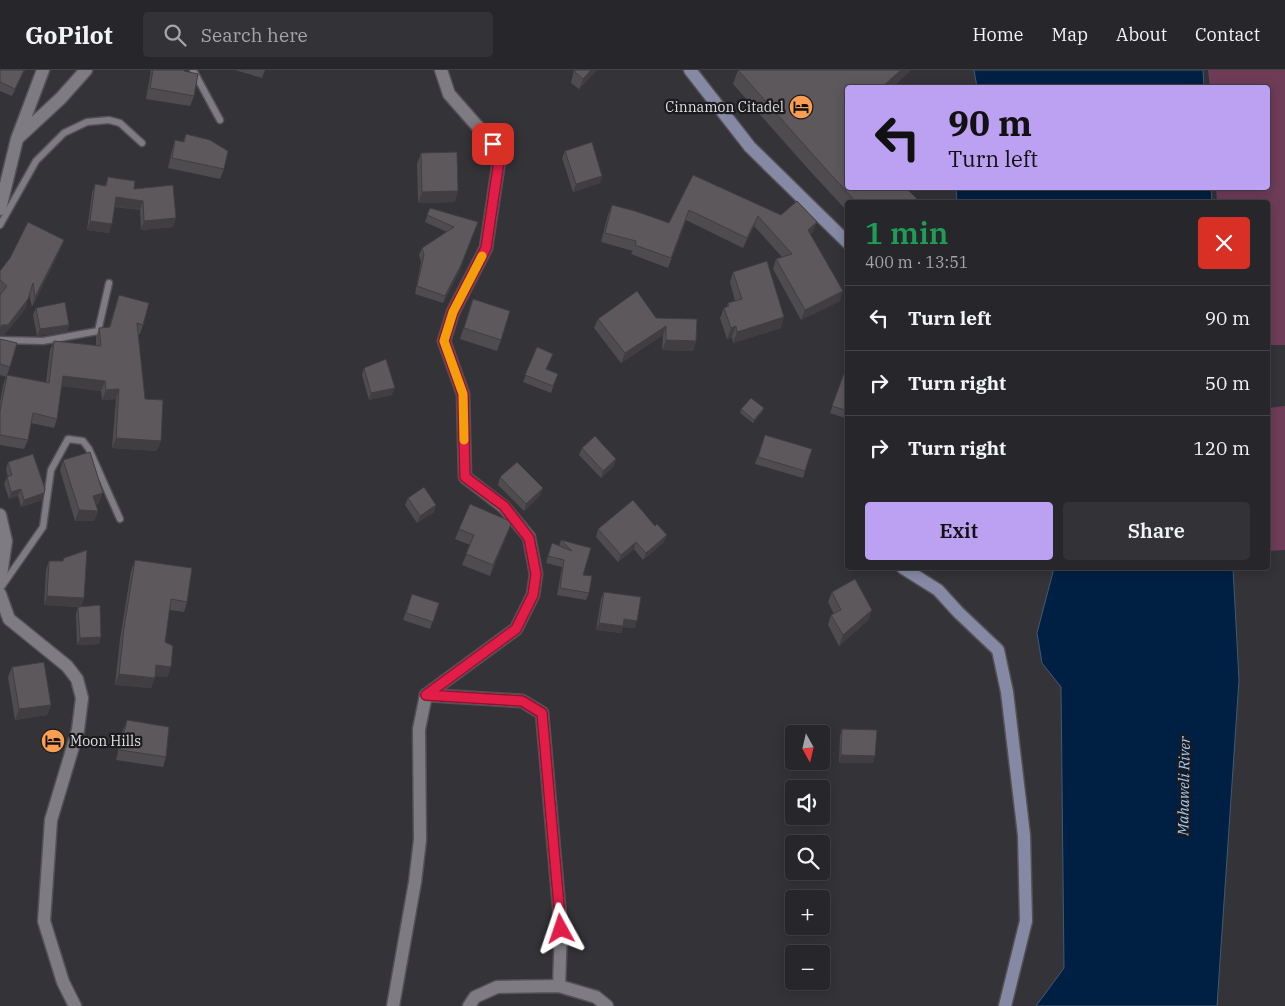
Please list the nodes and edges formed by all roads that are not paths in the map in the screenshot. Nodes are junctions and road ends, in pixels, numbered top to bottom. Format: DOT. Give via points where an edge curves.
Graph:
graph roads {
  1 [pos="43,70"];
  2 [pos="86,70"];
  3 [pos="193,70"];
  4 [pos="441,70"];
  5 [pos="690,70"];
  6 [pos="220,120"];
  7 [pos="17,139"];
  8 [pos="142,143"];
  9 [pos="0,209"];
  10 [pos="0,225"];
  11 [pos="845,240"];
  12 [pos="109,283"];
  13 [pos="0,340"];
  14 [pos="0,515"];
  15 [pos="120,519"];
  16 [pos="907,570"];
  17 [pos="0,582"];
  18 [pos="0,589"];
  19 [pos="0,594"];
  20 [pos="426,695"];
  21 [pos="559,986"];
  22 [pos="74,1006"];
  23 [pos="393,1006"];
  24 [pos="469,1006"];
  25 [pos="607,1006"];
  26 [pos="1005,1006"];
  1 -- 7 [label="street"];
  2 -- 7 [label="street"];
  3 -- 6 [label="lane"];
  4 -- 20 [label="street" via="449,94 493,144 499,161 486,248 453,312 444,341 463,394 465,477 504,506 529,538 536,574 533,595 516,629"];
  5 -- 11 [label="street" via="750,147"];
  7 -- 9 [label="street"];
  8 -- 10 [label="lane" via="120,123 109,120 87,122 64,134 36,161"];
  12 -- 13 [label="lane" via="98,331 44,341"];
  14 -- 17 [label="street" via="6,541"];
  15 -- 18 [label="lane" via="89,449 82,441 68,439 51,470 42,527"];
  16 -- 26 [label="street" via="938,590 998,650 1000,658 1024,835 1026,921"];
  19 -- 22 [label="street" via="9,619 67,666 77,679 82,698 78,730 51,820 44,921 62,982"];
  20 -- 21 [label="street" via="522,701 542,713 561,929"];
  20 -- 23 [label="street" via="419,729 420,840"];
  21 -- 24 [label="street" via="498,987 475,997"];
  21 -- 25 [label="street" via="596,997"];
}
